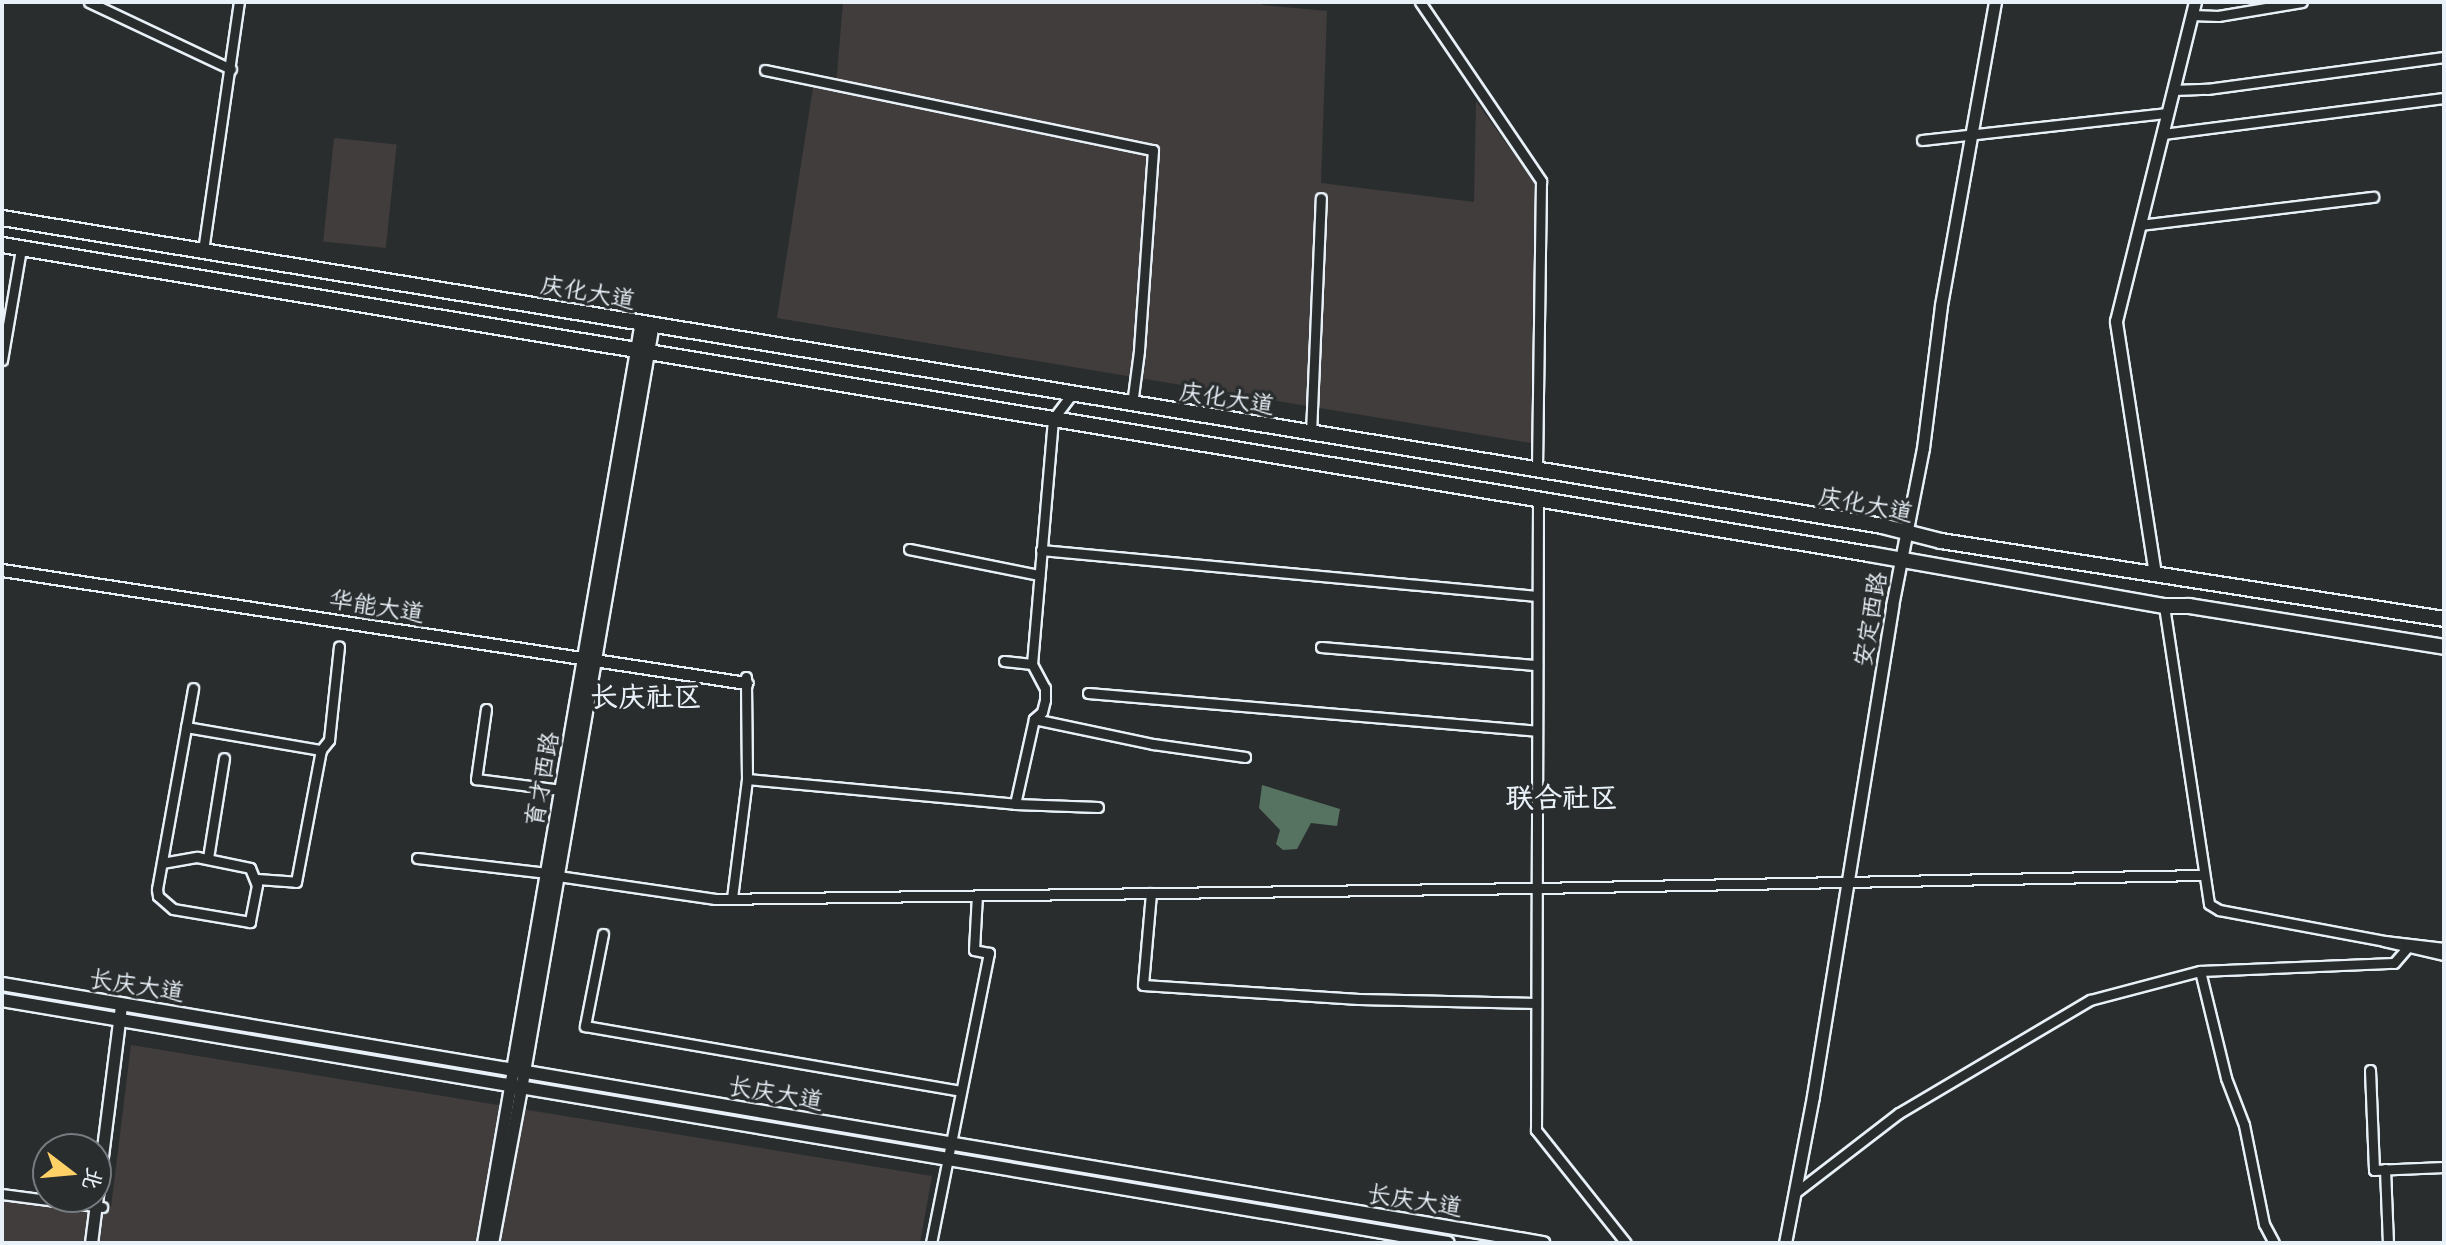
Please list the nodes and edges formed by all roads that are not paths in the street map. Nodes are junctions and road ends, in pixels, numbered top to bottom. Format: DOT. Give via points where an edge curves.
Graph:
graph roads {
  1 [pos="89,2"];
  2 [pos="239,2"];
  3 [pos="1420,2"];
  4 [pos="1995,2"];
  5 [pos="2002,2"];
  6 [pos="2195,2"];
  7 [pos="2302,2"];
  8 [pos="2192,15"];
  9 [pos="2444,57"];
  10 [pos="231,69"];
  11 [pos="765,70"];
  12 [pos="2173,90"];
  13 [pos="2444,98"];
  14 [pos="2168,113"];
  15 [pos="2163,134"];
  16 [pos="1976,135"];
  17 [pos="1922,140"];
  18 [pos="2373,197"];
  19 [pos="1321,198"];
  20 [pos="2,218"];
  21 [pos="2140,225"];
  22 [pos="2,245"];
  23 [pos="21,249"];
  24 [pos="203,251"];
  25 [pos="648,323"];
  26 [pos="642,352"];
  27 [pos="2,360"];
  28 [pos="1072,394"];
  29 [pos="1132,404"];
  30 [pos="1053,419"];
  31 [pos="1311,433"];
  32 [pos="1537,471"];
  33 [pos="1538,501"];
  34 [pos="1910,533"];
  35 [pos="909,549"];
  36 [pos="1041,550"];
  37 [pos="1905,561"];
  38 [pos="2,563"];
  39 [pos="2,570"];
  40 [pos="2155,574"];
  41 [pos="1039,575"];
  42 [pos="1537,596"];
  43 [pos="2164,606"];
  44 [pos="2444,619"];
  45 [pos="339,647"];
  46 [pos="1321,647"];
  47 [pos="2444,647"];
  48 [pos="590,656"];
  49 [pos="1004,661"];
  50 [pos="1032,664"];
  51 [pos="1537,665"];
  52 [pos="746,680"];
  53 [pos="193,688"];
  54 [pos="1088,693"];
  55 [pos="486,709"];
  56 [pos="1034,719"];
  57 [pos="186,727"];
  58 [pos="1536,731"];
  59 [pos="321,750"];
  60 [pos="1245,757"];
  61 [pos="224,758"];
  62 [pos="747,779"];
  63 [pos="561,790"];
  64 [pos="1015,804"];
  65 [pos="1098,807"];
  66 [pos="208,858"];
  67 [pos="417,858"];
  68 [pos="162,863"];
  69 [pos="552,875"];
  70 [pos="2204,875"];
  71 [pos="257,879"];
  72 [pos="1852,883"];
  73 [pos="1537,888"];
  74 [pos="1151,893"];
  75 [pos="977,895"];
  76 [pos="732,898"];
  77 [pos="603,934"];
  78 [pos="2384,941"];
  79 [pos="2407,948"];
  80 [pos="2444,948"];
  81 [pos="2444,955"];
  82 [pos="2200,971"];
  83 [pos="2,984"];
  84 [pos="2,1000"];
  85 [pos="1536,1003"];
  86 [pos="124,1004"];
  87 [pos="122,1020"];
  88 [pos="2370,1070"];
  89 [pos="518,1071"];
  90 [pos="516,1087"];
  91 [pos="960,1091"];
  92 [pos="108,1133"];
  93 [pos="949,1143"];
  94 [pos="947,1159"];
  95 [pos="2444,1167"];
  96 [pos="2385,1169"];
  97 [pos="1799,1190"];
  98 [pos="2,1194"];
  99 [pos="32,1198"];
  100 [pos="98,1213"];
  101 [pos="99,1213"];
  102 [pos="91,1243"];
  103 [pos="97,1243"];
  104 [pos="483,1243"];
  105 [pos="492,1243"];
  106 [pos="931,1243"];
  107 [pos="1448,1243"];
  108 [pos="1543,1243"];
  109 [pos="1626,1243"];
  110 [pos="1785,1243"];
  111 [pos="1793,1243"];
  112 [pos="2274,1243"];
  113 [pos="2388,1243"];
  1 -- 10 [label="street"];
  2 -- 10 [label="street"];
  3 -- 32 [label="street" via="1541,181"];
  4 -- 16 [label="street, 安定西路"];
  5 -- 16 [label="street, 安定西路"];
  6 -- 8 [label="street"];
  7 -- 8 [label="street" via="2218,16"];
  8 -- 12 [label="street"];
  9 -- 12 [label="street"];
  10 -- 24 [label="street"];
  11 -- 29 [label="street" via="1153,150"];
  12 -- 14 [label="street"];
  13 -- 15 [label="street"];
  14 -- 15 [label="street"];
  14 -- 16 [label="street"];
  15 -- 21 [label="street"];
  16 -- 17 [label="street"];
  16 -- 34 [label="street, 安定西路" via="1941,305"];
  18 -- 21 [label="street"];
  19 -- 31 [label="street"];
  20 -- 24 [label="highway, 庆化大道"];
  21 -- 40 [label="street" via="2116,321"];
  22 -- 23 [label="highway, 庆化大道"];
  23 -- 26 [label="highway, 庆化大道"];
  23 -- 27 [label="street"];
  24 -- 25 [label="highway, 庆化大道"];
  25 -- 26 [label="main road, 育才西路"];
  25 -- 28 [label="highway, 庆化大道"];
  26 -- 30 [label="highway, 庆化大道"];
  26 -- 48 [label="main road, 育才西路"];
  28 -- 29 [label="highway, 庆化大道"];
  28 -- 30 [label="street"];
  29 -- 31 [label="highway, 庆化大道"];
  30 -- 33 [label="highway, 庆化大道"];
  30 -- 36 [label="street"];
  31 -- 32 [label="highway, 庆化大道"];
  32 -- 34 [label="highway, 庆化大道"];
  33 -- 37 [label="highway, 庆化大道"];
  33 -- 42 [label="street"];
  34 -- 37 [label="street, 安定西路"];
  34 -- 40 [label="highway, 庆化大道"];
  35 -- 41 [label="street"];
  36 -- 41 [label="street"];
  36 -- 42 [label="street"];
  37 -- 43 [label="highway, 庆化大道"];
  37 -- 72 [label="street, 安定西路"];
  38 -- 48 [label="street, 华能大道"];
  39 -- 48 [label="street, 华能大道"];
  40 -- 44 [label="highway, 庆化大道"];
  41 -- 50 [label="street"];
  42 -- 51 [label="street"];
  43 -- 47 [label="highway, 庆化大道"];
  43 -- 70 [label="street"];
  45 -- 59 [label="street" via="329,740"];
  46 -- 51 [label="street"];
  48 -- 52 [label="street, 华能大道"];
  48 -- 63 [label="main road, 育才西路"];
  48 -- 69 [label="main road, 育才西路"];
  49 -- 50 [label="street"];
  50 -- 56 [label="street" via="1045,688 1042,712"];
  51 -- 58 [label="street"];
  52 -- 62 [label="street"];
  53 -- 57 [label="street"];
  54 -- 58 [label="street"];
  55 -- 63 [label="street" via="476,779"];
  56 -- 60 [label="street"];
  56 -- 64 [label="street"];
  57 -- 59 [label="street"];
  57 -- 68 [label="street"];
  58 -- 73 [label="street"];
  59 -- 71 [label="street" via="296,882"];
  61 -- 66 [label="street"];
  62 -- 64 [label="street"];
  62 -- 76 [label="street"];
  63 -- 69 [label="main road, 育才西路"];
  64 -- 65 [label="street"];
  66 -- 68 [label="street" via="179,857"];
  66 -- 71 [label="street" via="244,865"];
  67 -- 69 [label="street"];
  68 -- 71 [label="street" via="157,889 167,906 250,922"];
  69 -- 76 [label="street"];
  69 -- 89 [label="main road, 育才西路"];
  70 -- 72 [label="street"];
  70 -- 78 [label="street" via="2209,904 2219,910"];
  72 -- 73 [label="street"];
  72 -- 97 [label="street, 安定西路"];
  73 -- 74 [label="street"];
  73 -- 85 [label="street"];
  74 -- 75 [label="street"];
  74 -- 85 [label="street" via="1143,985 1359,999"];
  75 -- 76 [label="street"];
  75 -- 91 [label="street" via="974,950 989,953"];
  77 -- 91 [label="street" via="585,1026"];
  78 -- 79 [label="street"];
  78 -- 80 [label="street"];
  79 -- 81 [label="street"];
  79 -- 82 [label="street" via="2394,963"];
  82 -- 97 [label="street" via="2090,1000 1899,1113"];
  82 -- 112 [label="street" via="2226,1078 2244,1125 2264,1224"];
  83 -- 86 [label="main road, 长庆大道"];
  84 -- 87 [label="main road, 长庆大道"];
  85 -- 109 [label="street" via="1536,1130"];
  86 -- 87 [label="street"];
  86 -- 89 [label="main road, 长庆大道"];
  87 -- 90 [label="main road, 长庆大道"];
  87 -- 92 [label="street"];
  88 -- 96 [label="street" via="2374,1170"];
  89 -- 90 [label="street, 育才西路"];
  89 -- 93 [label="main road, 长庆大道"];
  90 -- 94 [label="main road, 长庆大道"];
  90 -- 104 [label="street, 育才西路"];
  90 -- 105 [label="street, 育才西路"];
  91 -- 93 [label="street"];
  93 -- 94 [label="street"];
  93 -- 108 [label="main road, 长庆大道"];
  94 -- 106 [label="street"];
  94 -- 107 [label="main road, 长庆大道"];
  95 -- 96 [label="street"];
  96 -- 113 [label="street"];
  97 -- 110 [label="street, 安定西路"];
  97 -- 111 [label="street, 安定西路"];
  98 -- 99 [label="street"];
  100 -- 102 [label="street"];
  101 -- 103 [label="street"];
}
